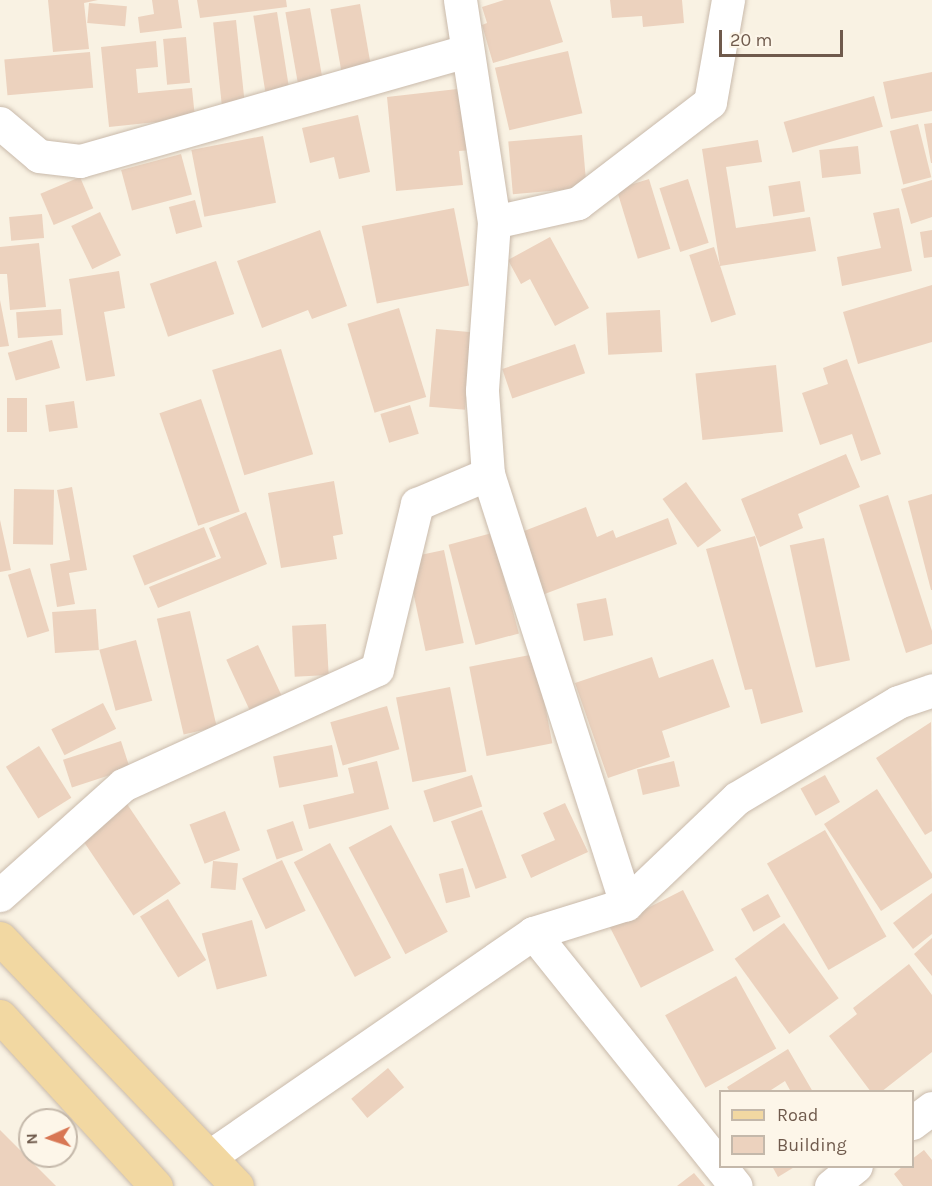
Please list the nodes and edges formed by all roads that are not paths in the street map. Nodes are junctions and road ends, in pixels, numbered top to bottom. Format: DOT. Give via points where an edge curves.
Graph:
graph roads {
  1 [pos="460,0"];
  2 [pos="728,0"];
  3 [pos="467,51"];
  4 [pos="0,123"];
  5 [pos="494,222"];
  6 [pos="488,474"];
  7 [pos="932,690"];
  8 [pos="0,895"];
  9 [pos="626,904"];
  10 [pos="533,933"];
  11 [pos="0,938"];
  12 [pos="0,1016"];
  13 [pos="932,1107"];
  14 [pos="914,1121"];
  15 [pos="210,1156"];
  16 [pos="719,1165"];
  17 [pos="722,1168"];
  18 [pos="855,1168"];
  19 [pos="156,1186"];
  20 [pos="237,1186"];
  21 [pos="736,1186"];
  22 [pos="831,1186"];
  1 -- 3 [label="street"];
  2 -- 5 [label="street" via="710,102 578,203"];
  3 -- 4 [label="street" via="80,161 39,156"];
  3 -- 5 [label="street"];
  5 -- 6 [label="street" via="482,391"];
  6 -- 8 [label="street" via="417,504 377,669 123,785"];
  6 -- 9 [label="street"];
  7 -- 9 [label="street" via="898,702 737,798"];
  9 -- 10 [label="street"];
  10 -- 15 [label="street"];
  10 -- 16 [label="street"];
  11 -- 15 [label="main road"];
  12 -- 19 [label="main road"];
  13 -- 14 [label="street"];
  15 -- 20 [label="main road"];
  17 -- 21 [label="street"];
  18 -- 22 [label="street"];
}
